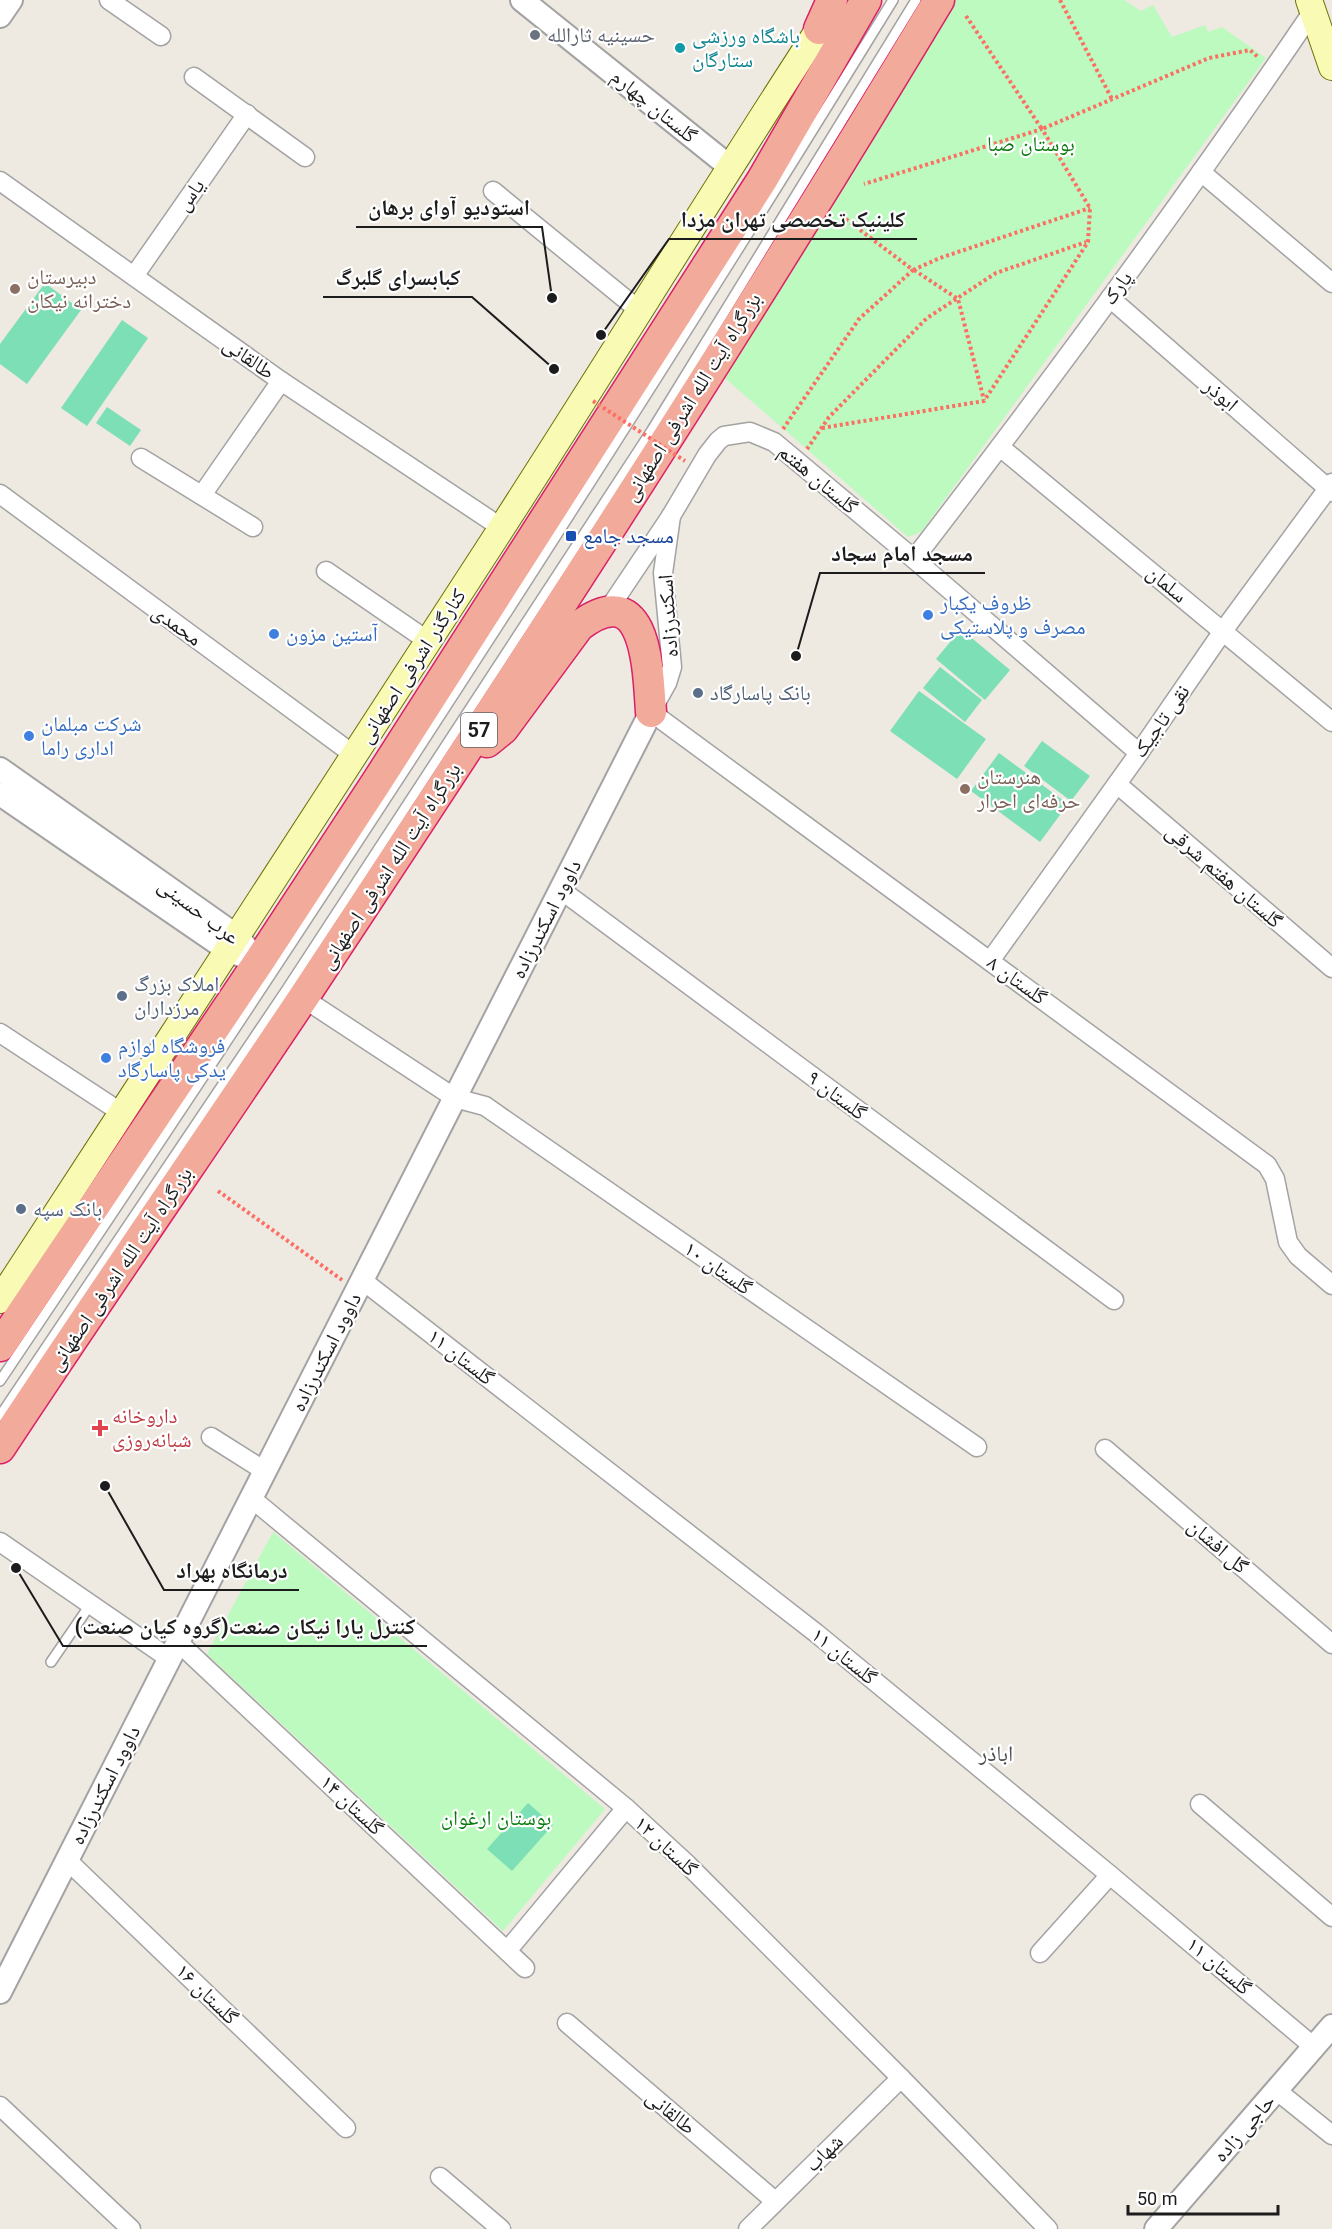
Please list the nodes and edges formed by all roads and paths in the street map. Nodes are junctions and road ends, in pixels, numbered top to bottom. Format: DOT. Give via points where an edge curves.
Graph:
graph roads {
  1 [pos="11,0"];
  2 [pos="109,0"];
  3 [pos="522,0"];
  4 [pos="832,0"];
  5 [pos="854,0"];
  6 [pos="866,0"];
  7 [pos="893,0"];
  8 [pos="916,0"];
  9 [pos="939,0"];
  10 [pos="1060,0"];
  11 [pos="1311,6"];
  12 [pos="0,16"];
  13 [pos="966,16"];
  14 [pos="819,29"];
  15 [pos="161,36"];
  16 [pos="1332,67"];
  17 [pos="1273,71"];
  18 [pos="194,77"];
  19 [pos="1112,99"];
  20 [pos="247,114"];
  21 [pos="1042,129"];
  22 [pos="305,157"];
  23 [pos="730,167"];
  24 [pos="1201,172"];
  25 [pos="0,181"];
  26 [pos="864,184"];
  27 [pos="493,191"];
  28 [pos="1090,208"];
  29 [pos="843,217"];
  30 [pos="1088,242"];
  31 [pos="913,270"];
  32 [pos="134,276"];
  33 [pos="1332,283"];
  34 [pos="1110,298"];
  35 [pos="958,299"];
  36 [pos="640,311"];
  37 [pos="281,381"];
  38 [pos="593,401"];
  39 [pos="984,401"];
  40 [pos="822,428"];
  41 [pos="774,442"];
  42 [pos="1000,447"];
  43 [pos="141,458"];
  44 [pos="685,461"];
  45 [pos="798,461"];
  46 [pos="1331,488"];
  47 [pos="0,494"];
  48 [pos="202,495"];
  49 [pos="671,516"];
  50 [pos="253,527"];
  51 [pos="502,528"];
  52 [pos="914,559"];
  53 [pos="326,571"];
  54 [pos="608,610"];
  55 [pos="1223,631"];
  56 [pos="428,641"];
  57 [pos="651,712"];
  58 [pos="1332,722"];
  59 [pos="1139,753"];
  60 [pos="354,755"];
  61 [pos="0,769"];
  62 [pos="451,774"];
  63 [pos="1117,784"];
  64 [pos="0,794"];
  65 [pos="561,890"];
  66 [pos="234,944"];
  67 [pos="990,960"];
  68 [pos="258,963"];
  69 [pos="1332,968"];
  70 [pos="303,998"];
  71 [pos="0,1033"];
  72 [pos="455,1098"];
  73 [pos="122,1113"];
  74 [pos="218,1191"];
  75 [pos="359,1285"];
  76 [pos="1332,1285"];
  77 [pos="0,1300"];
  78 [pos="1114,1300"];
  79 [pos="0,1346"];
  80 [pos="0,1381"];
  81 [pos="0,1416"];
  82 [pos="211,1437"];
  83 [pos="977,1447"];
  84 [pos="0,1448"];
  85 [pos="1105,1449"];
  86 [pos="265,1471"];
  87 [pos="251,1498"];
  88 [pos="0,1542"];
  89 [pos="90,1605"];
  90 [pos="1332,1644"];
  91 [pos="174,1651"];
  92 [pos="51,1662"];
  93 [pos="1200,1804"];
  94 [pos="626,1808"];
  95 [pos="67,1860"];
  96 [pos="1110,1875"];
  97 [pos="1332,1917"];
  98 [pos="507,1950"];
  99 [pos="1040,1953"];
  100 [pos="525,1968"];
  101 [pos="0,1992"];
  102 [pos="567,2023"];
  103 [pos="1332,2026"];
  104 [pos="1314,2047"];
  105 [pos="902,2078"];
  106 [pos="1276,2090"];
  107 [pos="0,2106"];
  108 [pos="346,2128"];
  109 [pos="1332,2135"];
  110 [pos="440,2177"];
  111 [pos="775,2201"];
  112 [pos="131,2229"];
  113 [pos="501,2229"];
  114 [pos="748,2229"];
  115 [pos="1048,2229"];
  116 [pos="1156,2229"];
  1 -- 12 [label="street"];
  2 -- 15 [label="street"];
  3 -- 23 [label="street, گلستان چهارم"];
  4 -- 14 [label="highway"];
  5 -- 14 [label="main road, کنارگذر اشرفی اصفهانی"];
  6 -- 68 [label="highway" via="762,180"];
  7 -- 80 [label="lane" via="461,686"];
  8 -- 81 [label="lane" via="652,430 287,988"];
  9 -- 62 [label="highway, بزرگراه آیت الله اشرفی اصفهانی / 57" via="681,417"];
  10 -- 19 [label="path"];
  11 -- 16 [label="main road"];
  11 -- 17 [label="street, پارک"];
  13 -- 21 [label="path"];
  14 -- 23 [label="main road, کنارگذر اشرفی اصفهانی"];
  17 -- 19 [label="path" via="1250,50 1209,58"];
  17 -- 24 [label="street, پارک"];
  18 -- 20 [label="street"];
  19 -- 21 [label="path"];
  20 -- 22 [label="street"];
  20 -- 32 [label="street, یاس"];
  21 -- 26 [label="path"];
  21 -- 28 [label="path"];
  23 -- 36 [label="main road, کنارگذر اشرفی اصفهانی"];
  24 -- 33 [label="street"];
  24 -- 34 [label="street, پارک"];
  25 -- 32 [label="street, طالقانی"];
  27 -- 36 [label="street"];
  28 -- 30 [label="path"];
  28 -- 31 [label="path"];
  29 -- 31 [label="path"];
  30 -- 35 [label="path" via="996,273"];
  30 -- 39 [label="path"];
  31 -- 35 [label="path"];
  31 -- 41 [label="path" via="859,319"];
  32 -- 37 [label="street, طالقانی"];
  34 -- 42 [label="street, پارک"];
  34 -- 46 [label="street, ابوذر"];
  35 -- 39 [label="path"];
  35 -- 40 [label="path" via="927,318"];
  36 -- 51 [label="main road, کنارگذر اشرفی اصفهانی"];
  37 -- 48 [label="street"];
  37 -- 51 [label="street, طالقانی"];
  38 -- 44 [label="path, bridge"];
  39 -- 40 [label="path"];
  40 -- 45 [label="path"];
  41 -- 45 [label="street, گلستان هفتم"];
  41 -- 49 [label="street, گلستان هفتم" via="750,432 724,436 707,454"];
  42 -- 52 [label="street, پارک"];
  42 -- 55 [label="street, سلمان"];
  43 -- 48 [label="street"];
  45 -- 52 [label="street, گلستان هفتم"];
  46 -- 55 [label="street, نقی تاجیک"];
  47 -- 60 [label="street, محمدی"];
  48 -- 50 [label="street"];
  49 -- 54 [label="street, گلستان هفتم"];
  49 -- 57 [label="street, اسکندرزاده" via="663,573 672,667"];
  51 -- 56 [label="main road, کنارگذر اشرفی اصفهانی"];
  52 -- 59 [label="street, گلستان هفتم"];
  53 -- 56 [label="street"];
  54 -- 57 [label="highway" via="626,616 641,634 647,655"];
  54 -- 62 [label="highway" via="579,626 503,729"];
  55 -- 58 [label="street, سلمان"];
  55 -- 59 [label="street, نقی تاجیک"];
  56 -- 60 [label="main road, کنارگذر اشرفی اصفهانی"];
  57 -- 65 [label="street, داوود اسکندرزاده"];
  57 -- 67 [label="street, گلستان ٨"];
  59 -- 63 [label="street, نقی تاجیک"];
  60 -- 66 [label="main road, کنارگذر اشرفی اصفهانی"];
  61 -- 66 [label="street, عرب حسینی"];
  62 -- 70 [label="highway, بزرگراه آیت الله اشرفی اصفهانی / 57"];
  63 -- 67 [label="street, نقی تاجیک"];
  63 -- 69 [label="street, گلستان هفتم شرقی"];
  64 -- 66 [label="street, عرب حسینی"];
  65 -- 72 [label="street, داوود اسکندرزاده"];
  65 -- 78 [label="street, گلستان ۹"];
  66 -- 68 [label="street, عرب حسینی"];
  66 -- 73 [label="main road, کنارگذر اشرفی اصفهانی"];
  67 -- 76 [label="street, گلستان ٨" via="1267,1165 1275,1179 1288,1242 1298,1256"];
  68 -- 79 [label="highway"];
  70 -- 72 [label="street, گلستان ۱۰"];
  70 -- 84 [label="highway, بزرگراه آیت الله اشرفی اصفهانی / 57"];
  71 -- 73 [label="street"];
  72 -- 75 [label="street, داوود اسکندرزاده"];
  72 -- 83 [label="street, گلستان ۱۰" via="484,1106"];
  73 -- 77 [label="main road, کنارگذر اشرفی اصفهانی"];
  74 -- 75 [label="path"];
  75 -- 86 [label="street, داوود اسکندرزاده"];
  75 -- 96 [label="street, گلستان ۱۱" via="816,1633"];
  82 -- 86 [label="street"];
  85 -- 90 [label="street, گل افشان"];
  86 -- 87 [label="street, داوود اسکندرزاده"];
  87 -- 91 [label="street, داوود اسکندرزاده"];
  87 -- 94 [label="street, گلستان ۱۲"];
  88 -- 89 [label="street, گلستان ۱۴"];
  89 -- 91 [label="street, گلستان ۱۴"];
  89 -- 92 [label="lane"];
  91 -- 95 [label="street, داوود اسکندرزاده"];
  91 -- 98 [label="street, گلستان ۱۴"];
  93 -- 97 [label="street"];
  94 -- 98 [label="street"];
  94 -- 105 [label="street, گلستان ۱۲"];
  95 -- 101 [label="street, داوود اسکندرزاده"];
  95 -- 108 [label="street, گلستان ۱۶"];
  96 -- 99 [label="street"];
  96 -- 104 [label="street, گلستان ۱۱"];
  98 -- 100 [label="street, گلستان ۱۴"];
  102 -- 111 [label="street, طالقانی"];
  103 -- 104 [label="street, حاجی زاده"];
  104 -- 106 [label="street, حاجی زاده"];
  105 -- 111 [label="street, شهاب"];
  105 -- 115 [label="street, گلستان ۱۲"];
  106 -- 109 [label="street"];
  106 -- 116 [label="street, حاجی زاده"];
  107 -- 112 [label="street"];
  110 -- 113 [label="street"];
  111 -- 114 [label="street, شهاب"];
}
